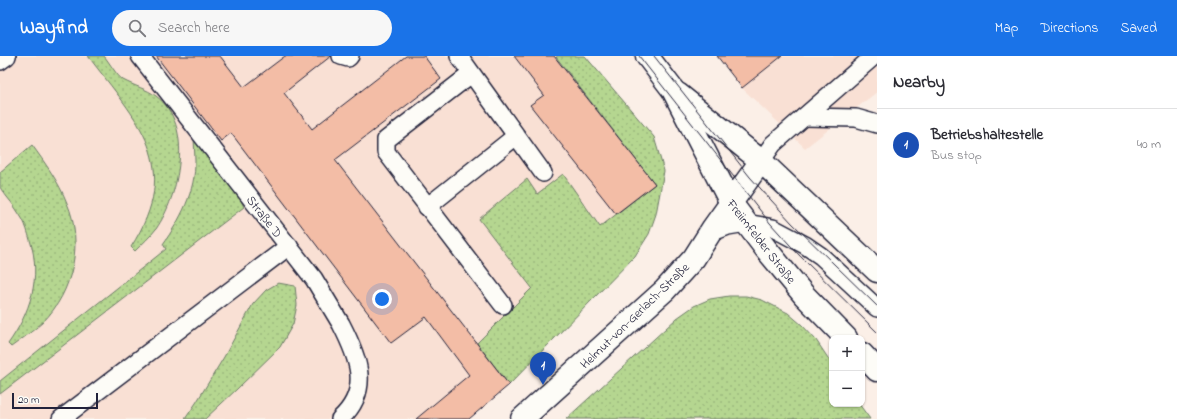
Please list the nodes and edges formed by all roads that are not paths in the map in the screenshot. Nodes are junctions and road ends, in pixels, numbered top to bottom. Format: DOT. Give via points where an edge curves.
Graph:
graph roads {
  1 [pos="7,56"];
  2 [pos="140,56"];
  3 [pos="341,56"];
  4 [pos="350,56"];
  5 [pos="458,56"];
  6 [pos="646,56"];
  7 [pos="874,56"];
  8 [pos="0,61"];
  9 [pos="472,74"];
  10 [pos="673,90"];
  11 [pos="804,117"];
  12 [pos="877,124"];
  13 [pos="516,136"];
  14 [pos="761,161"];
  15 [pos="544,173"];
  16 [pos="731,203"];
  17 [pos="428,207"];
  18 [pos="746,223"];
  19 [pos="710,233"];
  20 [pos="288,246"];
  21 [pos="877,271"];
  22 [pos="503,305"];
  23 [pos="877,308"];
  24 [pos="843,335"];
  25 [pos="865,357"];
  26 [pos="877,370"];
  27 [pos="61,419"];
  28 [pos="340,419"];
  29 [pos="522,419"];
  1 -- 8 [label="lane"];
  2 -- 20 [label="lane, Straße D"];
  3 -- 4 [label="lane"];
  5 -- 9 [label="lane"];
  6 -- 10 [label="street, Freiimfelder Straße"];
  7 -- 11 [label="lane"];
  9 -- 13 [label="lane"];
  9 -- 17 [label="lane" via="386,140 386,152"];
  10 -- 14 [label="street, Freiimfelder Straße"];
  10 -- 16 [label="street, Freiimfelder Straße"];
  11 -- 12 [label="lane" via="856,118"];
  11 -- 14 [label="lane" via="773,144"];
  13 -- 15 [label="lane"];
  13 -- 17 [label="lane"];
  14 -- 16 [label="street, Helmut-von-Gerlach-Straße"];
  14 -- 21 [label="street, Freiimfelder Straße"];
  16 -- 18 [label="street, Freiimfelder Straße"];
  16 -- 19 [label="street, Helmut-von-Gerlach-Straße"];
  17 -- 22 [label="lane"];
  18 -- 19 [label="lane"];
  18 -- 23 [label="lane" via="773,228 805,245 843,275"];
  18 -- 24 [label="street, Freiimfelder Straße" via="804,295"];
  19 -- 29 [label="street, Helmut-von-Gerlach-Straße" via="694,258 665,290"];
  20 -- 27 [label="lane"];
  20 -- 28 [label="lane, Straße D" via="331,306 358,362 359,390 347,413"];
  25 -- 26 [label="street"];
}
